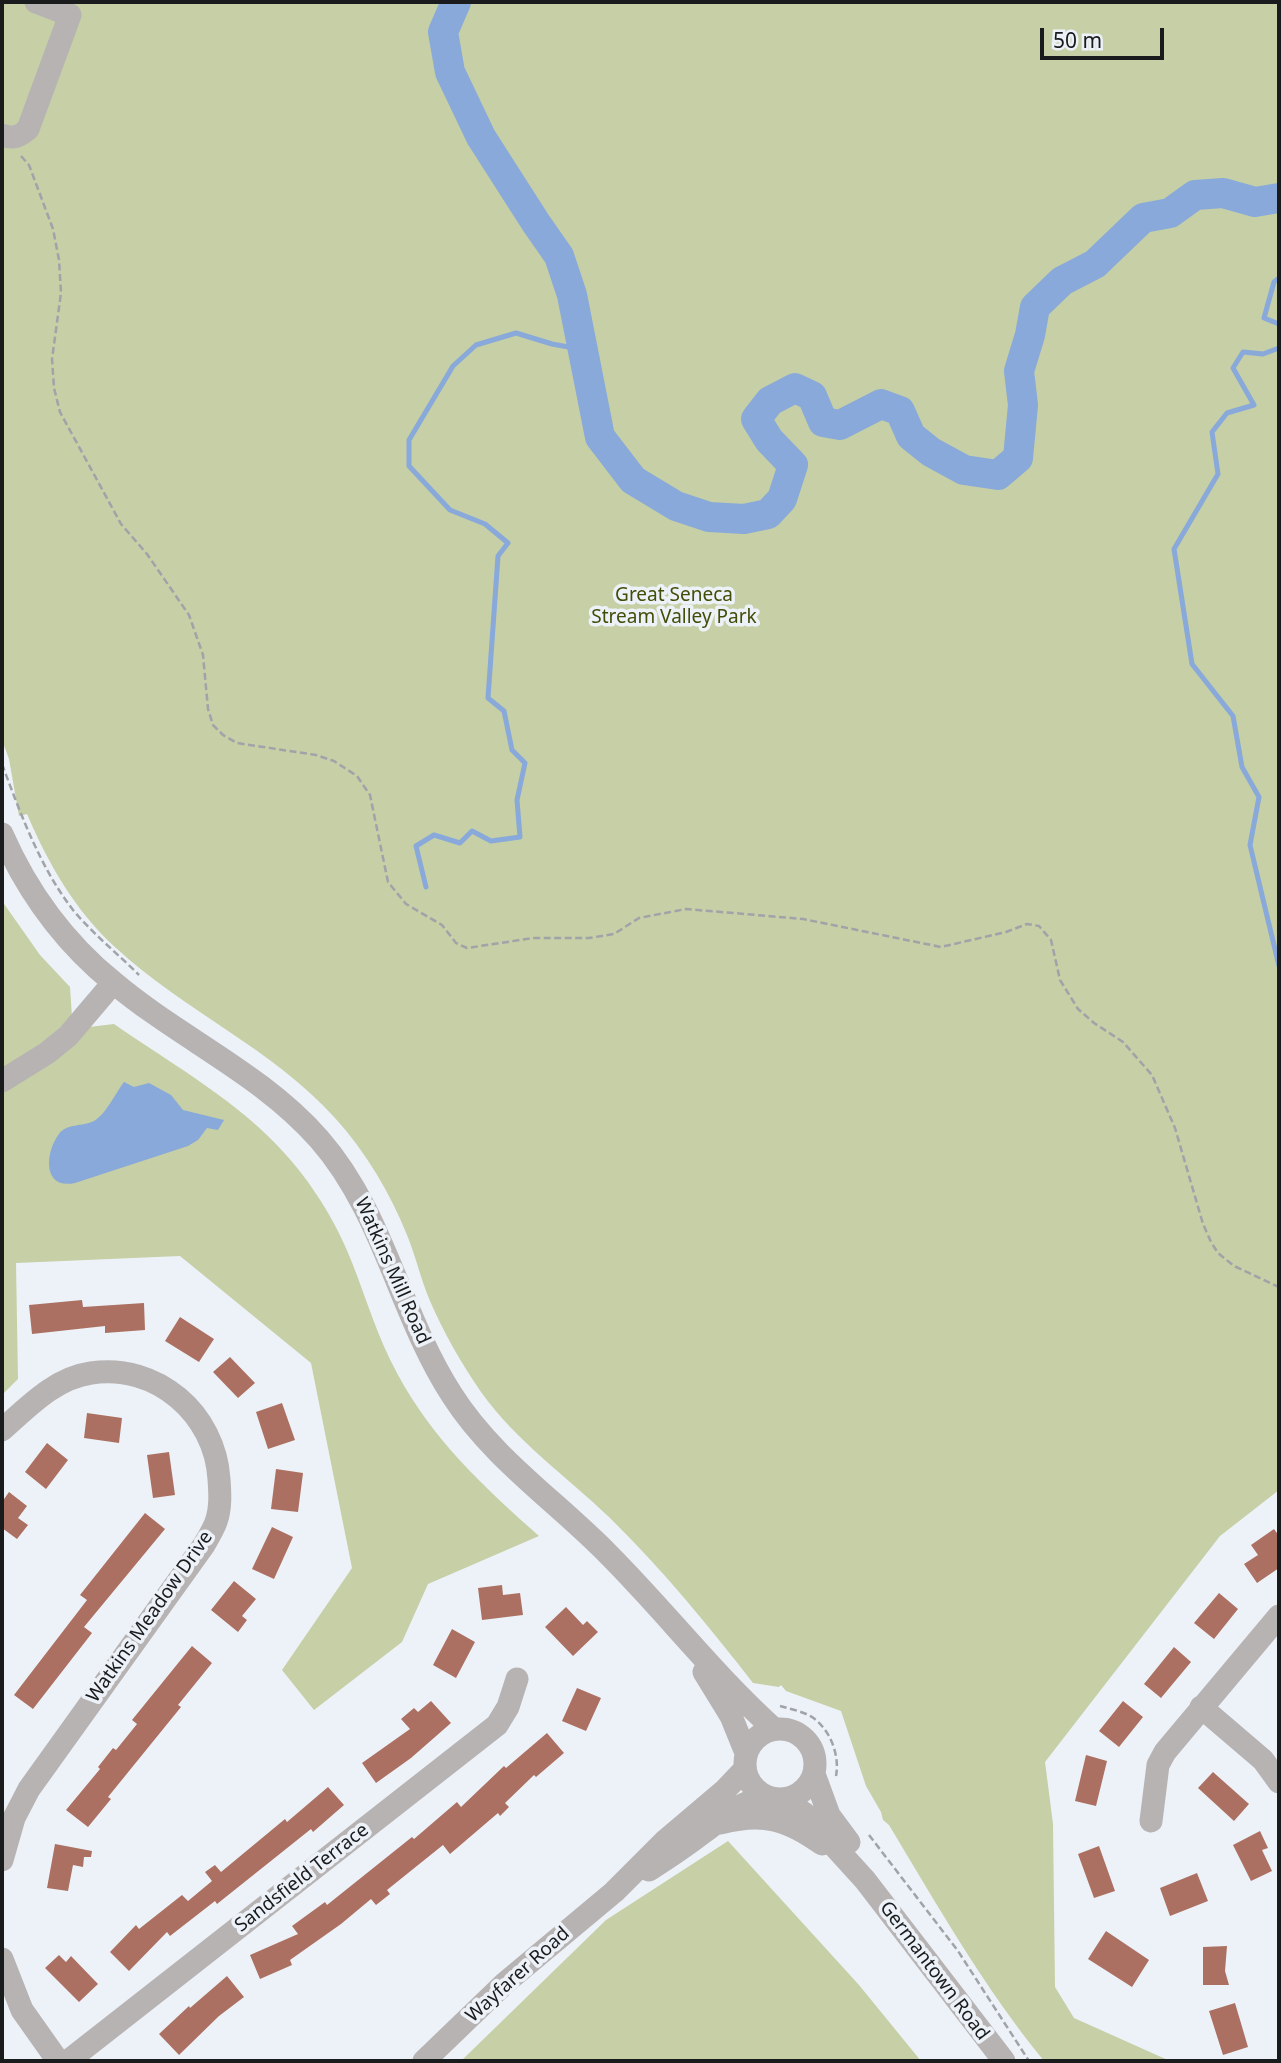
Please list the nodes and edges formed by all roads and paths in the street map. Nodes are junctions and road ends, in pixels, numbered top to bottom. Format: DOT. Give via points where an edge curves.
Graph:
graph roads {
  1 [pos="36,2"];
  2 [pos="2,135"];
  3 [pos="20,155"];
  4 [pos="2,834"];
  5 [pos="113,983"];
  6 [pos="2,1080"];
  7 [pos="1279,1287"];
  8 [pos="2,1430"];
  9 [pos="1279,1616"];
  10 [pos="683,1636"];
  11 [pos="517,1679"];
  12 [pos="775,1704"];
  13 [pos="1201,1707"];
  14 [pos="774,1729"];
  15 [pos="746,1761"];
  16 [pos="814,1774"];
  17 [pos="835,1783"];
  18 [pos="1279,1783"];
  19 [pos="773,1797"];
  20 [pos="1151,1821"];
  21 [pos="713,1825"];
  22 [pos="865,1831"];
  23 [pos="2,1860"];
  24 [pos="865,1880"];
  25 [pos="614,1892"];
  26 [pos="2,1959"];
  27 [pos="58,2061"];
  28 [pos="68,2061"];
  29 [pos="424,2061"];
  30 [pos="1004,2061"];
  31 [pos="1029,2061"];
  1 -- 2 [label="street" via="70,15 28,129 20,136"];
  3 -- 7 [label="path" via="29,165 60,260 61,293 52,359 60,412 121,524 189,615 203,655 213,725 237,743 316,755 357,776 370,795 388,882 406,904 442,925 456,943 467,948 533,937 614,934 639,918 686,909 803,919 941,947 1027,924 1039,926 1051,940 1060,980 1078,1009 1123,1042 1152,1075 1175,1128 1203,1224 1218,1253 1234,1266"];
  4 -- 5 [label="street, Watkins Mill Road" via="57,928"];
  5 -- 6 [label="street" via="68,1036"];
  5 -- 10 [label="street, Watkins Mill Road" via="268,1091 318,1137 369,1212 418,1334 454,1399 481,1433 606,1551"];
  8 -- 23 [label="street, Watkins Meadow Drive" via="42,1394 71,1379 91,1373 144,1378 177,1396 203,1424 218,1460 221,1498 204,1545 29,1789 14,1818"];
  9 -- 13 [label="street"];
  10 -- 14 [label="street, Watkins Mill Road"];
  10 -- 15 [label="street, Watkins Mill Road" via="731,1716"];
  11 -- 28 [label="street, Sandsfield Terrace" via="497,1725"];
  12 -- 17 [label="path" via="813,1718 822,1727 837,1755"];
  13 -- 18 [label="street" via="1263,1760"];
  13 -- 20 [label="street" via="1158,1765"];
  14 -- 15 [label="street" via="757,1737"];
  14 -- 16 [label="street" via="797,1733 806,1741 815,1762"];
  15 -- 19 [label="street" via="748,1780"];
  15 -- 25 [label="street, Wayfarer Road" via="726,1790"];
  16 -- 19 [label="street" via="801,1792"];
  16 -- 24 [label="street, Germantown Road" via="829,1815 853,1847"];
  19 -- 21 [label="street, Wayfarer Road" via="745,1801"];
  19 -- 24 [label="street, Germantown Road" via="806,1814"];
  21 -- 24 [label="street" via="744,1817 768,1818 800,1828"];
  21 -- 25 [label="street, Wayfarer Road"];
  22 -- 31 [label="path" via="958,1951"];
  24 -- 30 [label="street, Germantown Road"];
  25 -- 29 [label="street, Wayfarer Road" via="505,1983"];
  26 -- 27 [label="street" via="22,2010"];
}
